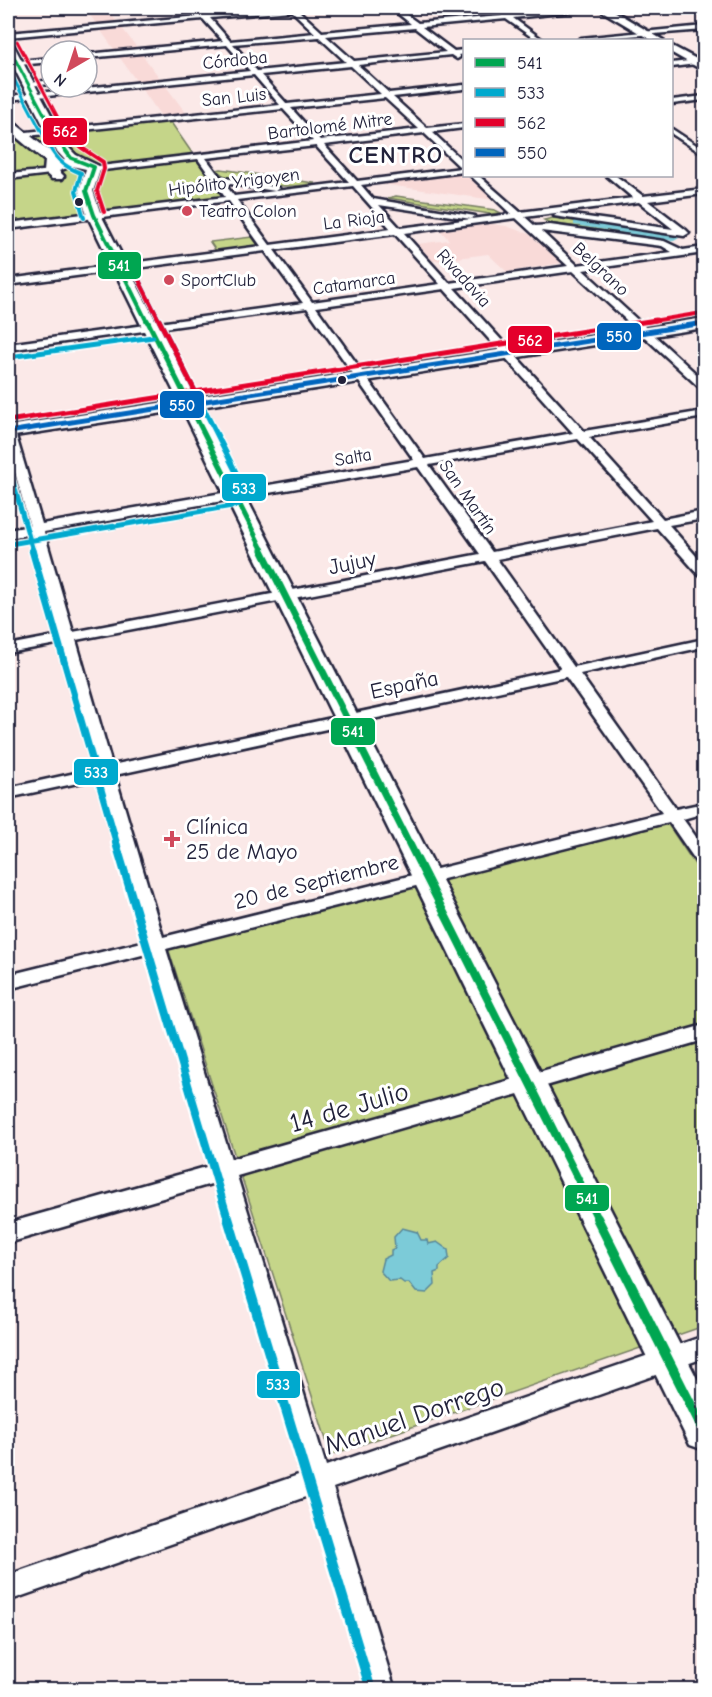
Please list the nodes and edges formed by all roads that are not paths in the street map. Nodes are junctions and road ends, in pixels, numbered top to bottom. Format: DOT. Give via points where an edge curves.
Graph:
graph roads {
  1 [pos="8,8"];
  2 [pos="13,8"];
  3 [pos="197,8"];
  4 [pos="292,8"];
  5 [pos="304,8"];
  6 [pos="394,8"];
  7 [pos="493,8"];
  8 [pos="603,8"];
  9 [pos="205,16"];
  10 [pos="506,17"];
  11 [pos="417,25"];
  12 [pos="705,28"];
  13 [pos="8,34"];
  14 [pos="321,34"];
  15 [pos="646,34"];
  16 [pos="539,39"];
  17 [pos="592,39"];
  18 [pos="656,39"];
  19 [pos="229,43"];
  20 [pos="8,46"];
  21 [pos="673,50"];
  22 [pos="463,52"];
  23 [pos="453,53"];
  24 [pos="99,56"];
  25 [pos="463,60"];
  26 [pos="39,61"];
  27 [pos="353,63"];
  28 [pos="12,64"];
  29 [pos="701,64"];
  30 [pos="673,65"];
  31 [pos="256,73"];
  32 [pos="39,87"];
  33 [pos="463,87"];
  34 [pos="30,90"];
  35 [pos="387,95"];
  36 [pos="8,98"];
  37 [pos="705,99"];
  38 [pos="673,102"];
  39 [pos="286,106"];
  40 [pos="8,124"];
  41 [pos="463,126"];
  42 [pos="426,130"];
  43 [pos="51,131"];
  44 [pos="673,131"];
  45 [pos="14,135"];
  46 [pos="705,141"];
  47 [pos="319,143"];
  48 [pos="690,143"];
  49 [pos="673,145"];
  50 [pos="63,150"];
  51 [pos="43,152"];
  52 [pos="705,153"];
  53 [pos="200,156"];
  54 [pos="463,166"];
  55 [pos="92,168"];
  56 [pos="463,168"];
  57 [pos="53,173"];
  58 [pos="8,177"];
  59 [pos="476,177"];
  60 [pos="611,177"];
  61 [pos="217,179"];
  62 [pos="355,183"];
  63 [pos="297,190"];
  64 [pos="705,191"];
  65 [pos="86,197"];
  66 [pos="231,199"];
  67 [pos="641,199"];
  68 [pos="371,201"];
  69 [pos="536,213"];
  70 [pos="94,215"];
  71 [pos="518,215"];
  72 [pos="490,219"];
  73 [pos="8,226"];
  74 [pos="533,229"];
  75 [pos="398,231"];
  76 [pos="696,242"];
  77 [pos="267,248"];
  78 [pos="681,253"];
  79 [pos="121,267"];
  80 [pos="576,268"];
  81 [pos="8,282"];
  82 [pos="447,286"];
  83 [pos="310,306"];
  84 [pos="705,323"];
  85 [pos="152,327"];
  86 [pos="645,332"];
  87 [pos="8,347"];
  88 [pos="507,354"];
  89 [pos="361,377"];
  90 [pos="705,386"];
  91 [pos="190,404"];
  92 [pos="705,414"];
  93 [pos="8,431"];
  94 [pos="581,435"];
  95 [pos="422,463"];
  96 [pos="236,495"];
  97 [pos="705,516"];
  98 [pos="661,524"];
  99 [pos="36,529"];
  100 [pos="8,534"];
  101 [pos="489,557"];
  102 [pos="705,572"];
  103 [pos="286,596"];
  104 [pos="68,637"];
  105 [pos="705,642"];
  106 [pos="8,649"];
  107 [pos="570,671"];
  108 [pos="348,719"];
  109 [pos="106,770"];
  110 [pos="8,793"];
  111 [pos="705,808"];
  112 [pos="673,816"];
  113 [pos="705,860"];
  114 [pos="427,877"];
  115 [pos="156,944"];
  116 [pos="8,982"];
  117 [pos="705,1032"];
  118 [pos="530,1082"];
  119 [pos="225,1170"];
  120 [pos="8,1233"];
  121 [pos="705,1347"];
  122 [pos="669,1359"];
  123 [pos="705,1431"];
  124 [pos="319,1482"];
  125 [pos="8,1588"];
  126 [pos="382,1689"];
  1 -- 2 [label="street"];
  3 -- 9 [label="street, Rivadavia"];
  4 -- 5 [label="street"];
  4 -- 9 [label="street"];
  4 -- 14 [label="street"];
  6 -- 11 [label="street"];
  7 -- 10 [label="street"];
  8 -- 10 [label="street"];
  8 -- 15 [label="main road"];
  9 -- 13 [label="street"];
  9 -- 19 [label="street, Rivadavia"];
  10 -- 11 [label="street"];
  10 -- 16 [label="street"];
  11 -- 14 [label="street"];
  11 -- 23 [label="street"];
  12 -- 15 [label="street"];
  14 -- 19 [label="street"];
  14 -- 27 [label="street"];
  15 -- 17 [label="street"];
  15 -- 18 [label="main road"];
  19 -- 24 [label="street"];
  19 -- 31 [label="street, Rivadavia"];
  20 -- 28 [label="main road"];
  21 -- 29 [label="main road"];
  22 -- 23 [label="street, Córdoba"];
  23 -- 25 [label="street"];
  23 -- 27 [label="street, Córdoba"];
  26 -- 28 [label="street"];
  27 -- 31 [label="street, Córdoba"];
  27 -- 35 [label="street"];
  28 -- 34 [label="main road"];
  29 -- 30 [label="street"];
  31 -- 34 [label="street, Córdoba"];
  31 -- 39 [label="street, Rivadavia"];
  32 -- 34 [label="street"];
  33 -- 35 [label="street, San Luis"];
  34 -- 36 [label="street, Córdoba"];
  34 -- 43 [label="main road"];
  35 -- 39 [label="street, San Luis"];
  35 -- 42 [label="street"];
  37 -- 38 [label="street"];
  39 -- 43 [label="street, San Luis"];
  39 -- 47 [label="street, Rivadavia"];
  40 -- 45 [label="main road"];
  41 -- 42 [label="street, Bartolomé Mitre"];
  42 -- 47 [label="street, Bartolomé Mitre"];
  42 -- 54 [label="street"];
  43 -- 45 [label="street, San Luis"];
  43 -- 50 [label="main road"];
  44 -- 48 [label="street"];
  45 -- 51 [label="main road"];
  46 -- 48 [label="street"];
  47 -- 53 [label="street, Bartolomé Mitre"];
  47 -- 62 [label="street, Rivadavia"];
  48 -- 49 [label="street"];
  48 -- 52 [label="street"];
  50 -- 51 [label="main road" via="55,154"];
  50 -- 55 [label="main road"];
  51 -- 57 [label="main road" via="52,160"];
  53 -- 55 [label="street, Bartolomé Mitre"];
  53 -- 61 [label="street, San Martín"];
  55 -- 57 [label="main road" via="75,178"];
  55 -- 65 [label="main road"];
  56 -- 62 [label="street, Hipólito Yrigoyen"];
  57 -- 58 [label="street"];
  57 -- 65 [label="main road"];
  59 -- 71 [label="street, Belgrano"];
  60 -- 67 [label="street"];
  61 -- 63 [label="street"];
  61 -- 66 [label="street, San Martín"];
  62 -- 63 [label="street, Hipólito Yrigoyen"];
  62 -- 68 [label="street, Rivadavia"];
  63 -- 66 [label="street, Hipólito Yrigoyen"];
  64 -- 67 [label="street, La Rioja"];
  65 -- 70 [label="main road"];
  66 -- 70 [label="street, Hipólito Yrigoyen"];
  66 -- 77 [label="street, San Martín"];
  67 -- 69 [label="street, La Rioja"];
  67 -- 76 [label="street"];
  68 -- 72 [label="street"];
  68 -- 75 [label="street, Rivadavia"];
  69 -- 71 [label="street, La Rioja"];
  69 -- 76 [label="street"];
  70 -- 73 [label="street, Hipólito Yrigoyen"];
  70 -- 79 [label="main road"];
  71 -- 72 [label="street, La Rioja"];
  71 -- 74 [label="street, Belgrano"];
  72 -- 75 [label="street, La Rioja"];
  74 -- 78 [label="street" via="664,244"];
  74 -- 80 [label="street, Belgrano"];
  75 -- 77 [label="street, La Rioja"];
  75 -- 82 [label="street, Rivadavia"];
  76 -- 78 [label="street, Catamarca"];
  77 -- 79 [label="street, La Rioja"];
  77 -- 83 [label="street, San Martín"];
  78 -- 80 [label="street, Catamarca"];
  79 -- 81 [label="street, La Rioja"];
  79 -- 85 [label="main road"];
  80 -- 82 [label="street, Catamarca"];
  80 -- 86 [label="street, Belgrano"];
  82 -- 83 [label="street, Catamarca"];
  82 -- 88 [label="street, Rivadavia"];
  83 -- 85 [label="street, Catamarca"];
  83 -- 89 [label="street, San Martín"];
  84 -- 86 [label="main road"];
  85 -- 87 [label="street, Catamarca"];
  85 -- 91 [label="main road"];
  86 -- 88 [label="main road"];
  86 -- 90 [label="street, Belgrano"];
  88 -- 89 [label="main road"];
  88 -- 94 [label="street, Rivadavia"];
  89 -- 91 [label="main road"];
  89 -- 95 [label="street, San Martín"];
  91 -- 93 [label="main road"];
  91 -- 96 [label="main road"];
  92 -- 94 [label="street, Salta"];
  93 -- 99 [label="street"];
  94 -- 95 [label="street, Salta"];
  94 -- 98 [label="street, Rivadavia"];
  95 -- 96 [label="street, Salta"];
  95 -- 101 [label="street, San Martín"];
  96 -- 99 [label="street, Salta"];
  96 -- 103 [label="main road"];
  97 -- 98 [label="street, Jujuy"];
  98 -- 101 [label="street, Jujuy"];
  98 -- 102 [label="street, Rivadavia"];
  99 -- 100 [label="street, Salta"];
  99 -- 104 [label="street"];
  101 -- 103 [label="street, Jujuy"];
  101 -- 107 [label="street, San Martín"];
  103 -- 104 [label="street, Jujuy"];
  103 -- 108 [label="main road"];
  104 -- 106 [label="street, Jujuy"];
  104 -- 109 [label="street"];
  105 -- 107 [label="street, España"];
  107 -- 108 [label="street, España"];
  107 -- 112 [label="street, San Martín"];
  108 -- 109 [label="street, España"];
  108 -- 114 [label="main road"];
  109 -- 110 [label="street, España"];
  109 -- 115 [label="street"];
  111 -- 112 [label="street, 20 de Septiembre"];
  112 -- 113 [label="street, San Martín"];
  112 -- 114 [label="street, 20 de Septiembre"];
  114 -- 115 [label="street, 20 de Septiembre"];
  114 -- 118 [label="main road"];
  115 -- 116 [label="street, 20 de Septiembre"];
  115 -- 119 [label="street"];
  117 -- 118 [label="street, 14 de Julio"];
  118 -- 119 [label="street, 14 de Julio"];
  118 -- 122 [label="main road"];
  119 -- 120 [label="street, 14 de Julio"];
  119 -- 124 [label="street"];
  121 -- 122 [label="street, Manuel Dorrego"];
  122 -- 123 [label="main road"];
  122 -- 124 [label="street, Manuel Dorrego"];
  124 -- 125 [label="street, Manuel Dorrego"];
  124 -- 126 [label="street"];
}
